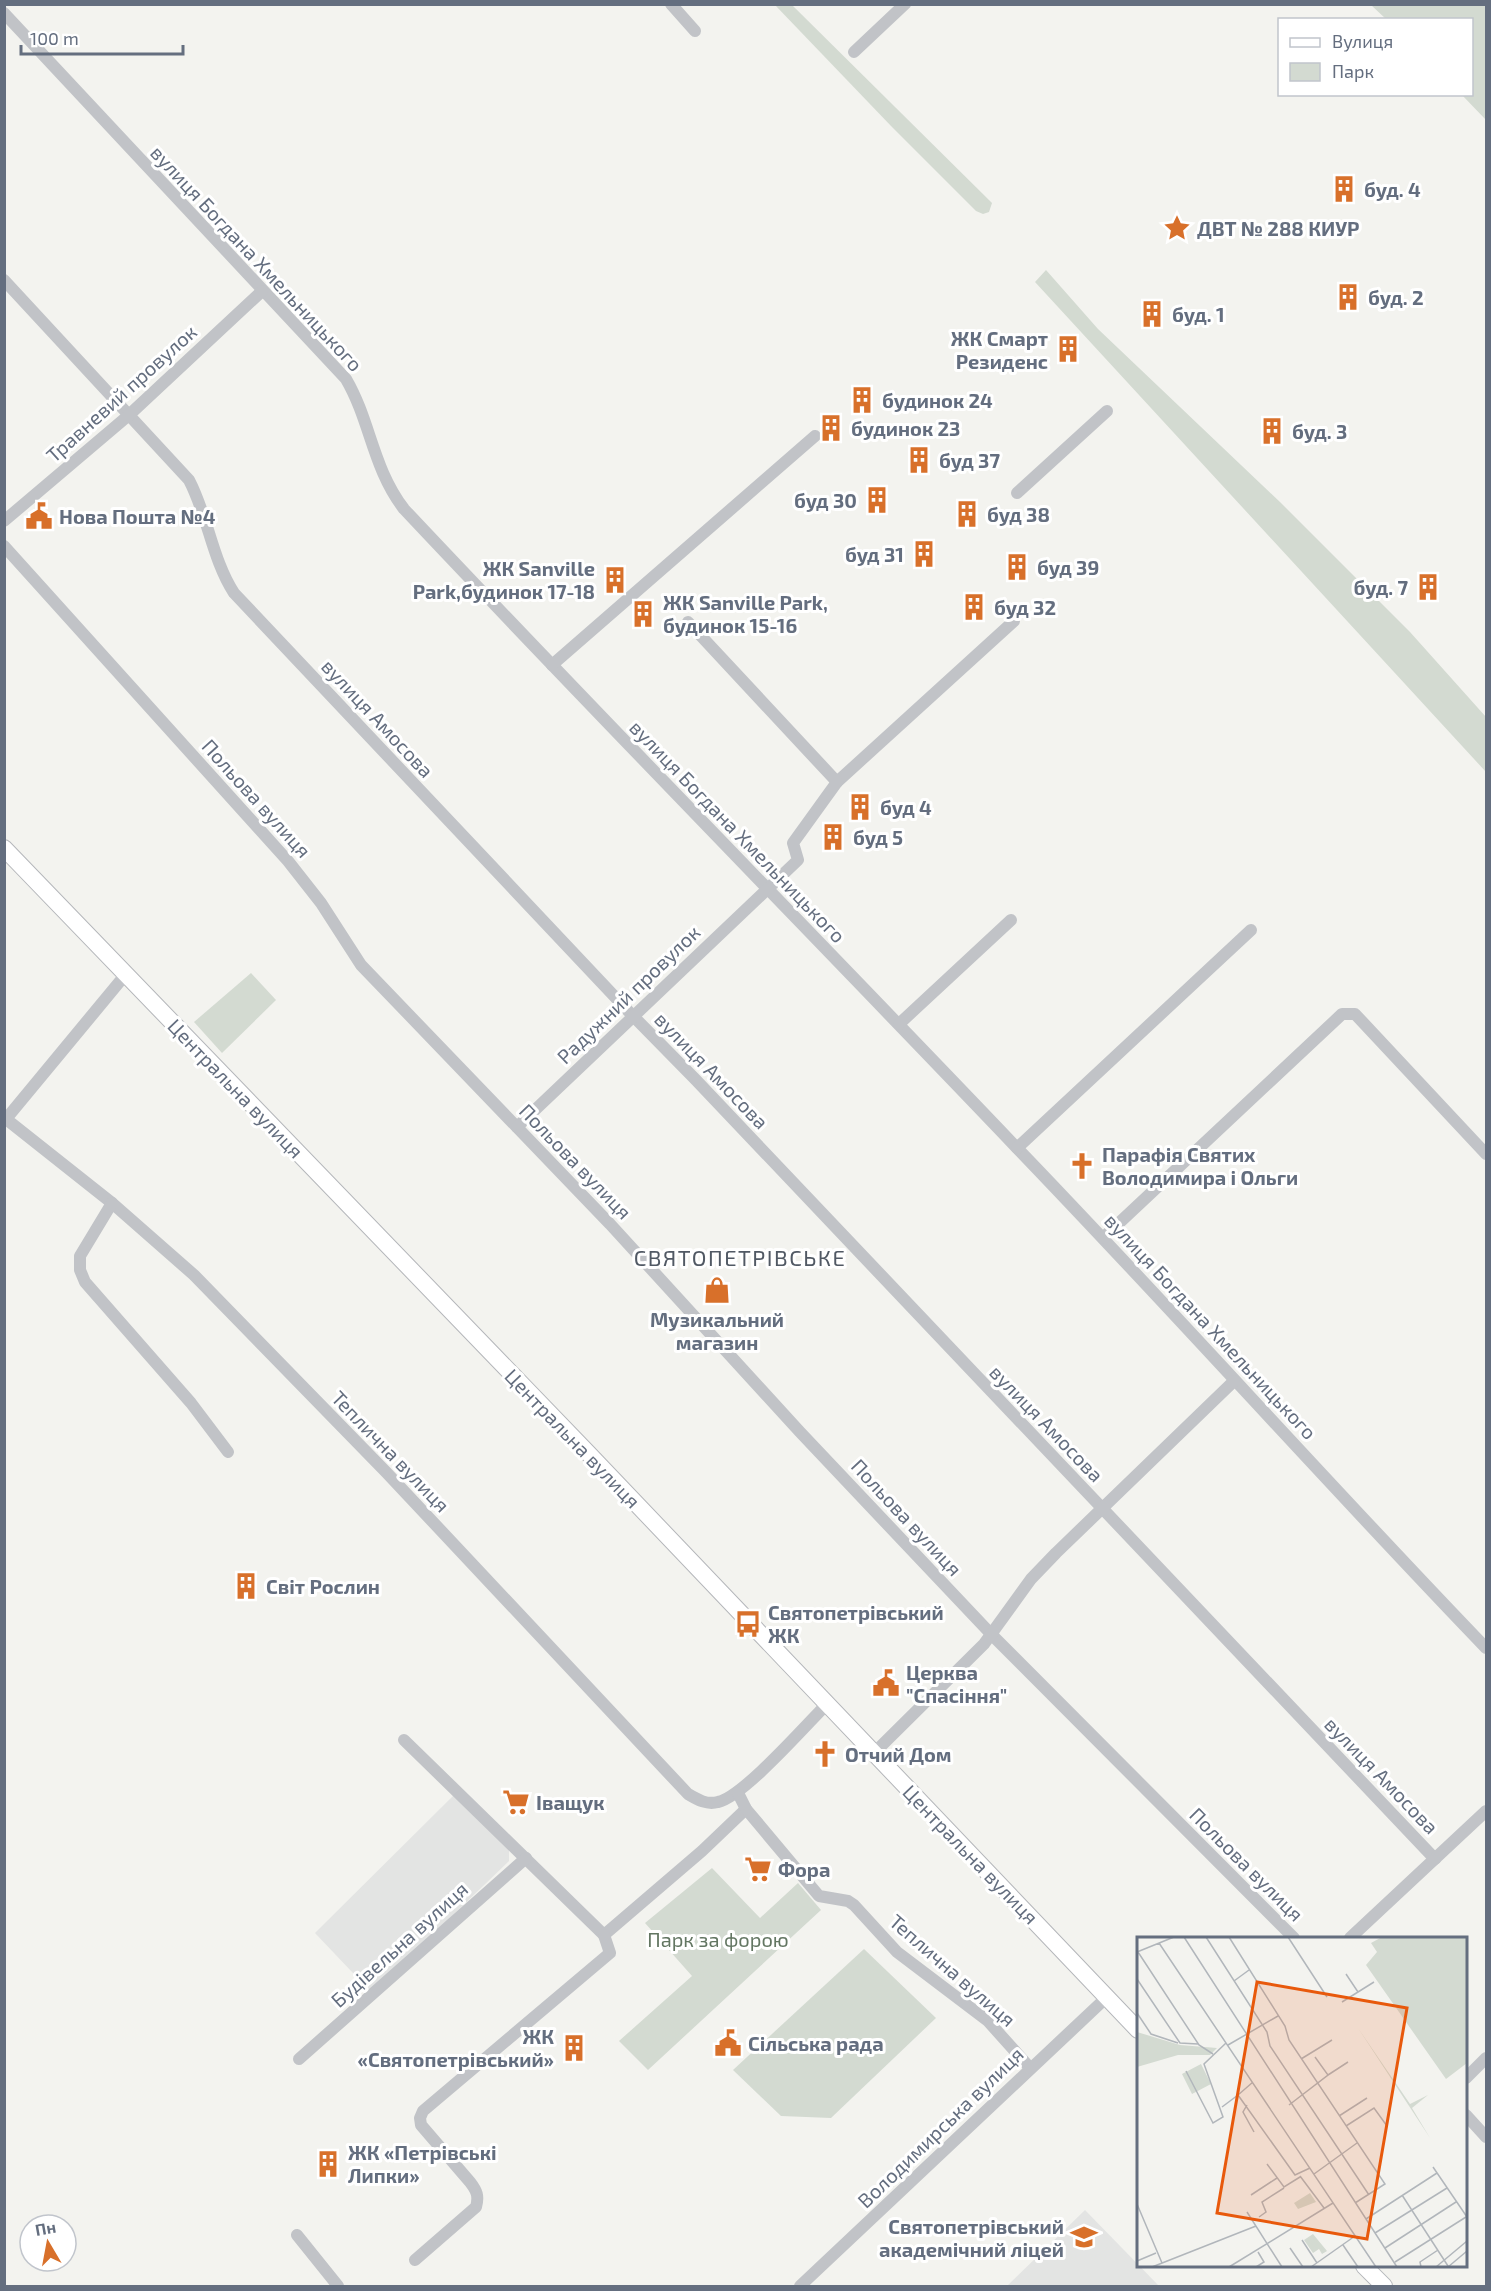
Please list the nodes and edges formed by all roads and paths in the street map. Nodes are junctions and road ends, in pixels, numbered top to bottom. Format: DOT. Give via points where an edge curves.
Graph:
graph roads {
  1 [pos="671,4"];
  2 [pos="905,4"];
  3 [pos="4,13"];
  4 [pos="695,31"];
  5 [pos="854,52"];
  6 [pos="4,280"];
  7 [pos="262,291"];
  8 [pos="1107,411"];
  9 [pos="129,415"];
  10 [pos="815,436"];
  11 [pos="1017,493"];
  12 [pos="4,522"];
  13 [pos="4,546"];
  14 [pos="1014,621"];
  15 [pos="688,622"];
  16 [pos="552,665"];
  17 [pos="837,782"];
  18 [pos="4,848"];
  19 [pos="766,889"];
  20 [pos="1011,920"];
  21 [pos="1251,930"];
  22 [pos="126,974"];
  23 [pos="633,1016"];
  24 [pos="898,1024"];
  25 [pos="5,1120"];
  26 [pos="517,1127"];
  27 [pos="1017,1148"];
  28 [pos="1486,1154"];
  29 [pos="112,1203"];
  30 [pos="1102,1238"];
  31 [pos="1234,1381"];
  32 [pos="228,1452"];
  33 [pos="1101,1508"];
  34 [pos="991,1634"];
  35 [pos="1486,1647"];
  36 [pos="827,1704"];
  37 [pos="404,1740"];
  38 [pos="874,1753"];
  39 [pos="738,1793"];
  40 [pos="746,1809"];
  41 [pos="1486,1811"];
  42 [pos="526,1858"];
  43 [pos="1435,1859"];
  44 [pos="604,1935"];
  45 [pos="1293,1937"];
  46 [pos="1351,1937"];
  47 [pos="1107,1997"];
  48 [pos="1137,2029"];
  49 [pos="1486,2058"];
  50 [pos="299,2059"];
  51 [pos="1030,2068"];
  52 [pos="1467,2077"];
  53 [pos="1467,2116"];
  54 [pos="1486,2137"];
  55 [pos="297,2235"];
  56 [pos="415,2260"];
  57 [pos="1365,2267"];
  58 [pos="1376,2284"];
  59 [pos="338,2286"];
  60 [pos="800,2286"];
  1 -- 4 [label="street"];
  2 -- 5 [label="street"];
  3 -- 7 [label="street, вулиця Богдана Хмельницького"];
  6 -- 9 [label="street, вулиця Амосова"];
  7 -- 9 [label="street, Травневий провулок"];
  7 -- 16 [label="street, вулиця Богдана Хмельницького" via="346,379 375,457 396,498"];
  8 -- 11 [label="street"];
  9 -- 12 [label="street, Травневий провулок"];
  9 -- 23 [label="street, вулиця Амосова" via="189,480 234,593"];
  10 -- 16 [label="street"];
  13 -- 26 [label="street, Польова вулиця" via="288,861 361,965"];
  14 -- 17 [label="street"];
  15 -- 17 [label="street"];
  16 -- 19 [label="street, вулиця Богдана Хмельницького"];
  17 -- 19 [label="street, Радужний провулок" via="793,843 798,860"];
  18 -- 22 [label="main road, Центральна вулиця"];
  19 -- 23 [label="street, Радужний провулок"];
  19 -- 24 [label="street, вулиця Богдана Хмельницького"];
  20 -- 24 [label="street"];
  21 -- 27 [label="street"];
  22 -- 25 [label="street, Теплична вулиця"];
  22 -- 36 [label="main road, Центральна вулиця"];
  23 -- 26 [label="street, Радужний провулок"];
  23 -- 33 [label="street, вулиця Амосова"];
  24 -- 27 [label="street, вулиця Богдана Хмельницького"];
  25 -- 29 [label="street, Теплична вулиця"];
  26 -- 34 [label="street, Польова вулиця"];
  27 -- 30 [label="street, вулиця Богдана Хмельницького"];
  28 -- 30 [label="street" via="1355,1014 1342,1014"];
  29 -- 32 [label="street" via="80,1256 85,1282 191,1403"];
  29 -- 39 [label="street, Теплична вулиця" via="194,1275 336,1420 688,1794 705,1803"];
  30 -- 31 [label="street, вулиця Богдана Хмельницького"];
  31 -- 33 [label="street"];
  31 -- 35 [label="street, вулиця Богдана Хмельницького"];
  33 -- 34 [label="street" via="1031,1579"];
  33 -- 43 [label="street, вулиця Амосова"];
  34 -- 38 [label="street"];
  34 -- 45 [label="street, Польова вулиця"];
  36 -- 38 [label="main road, Центральна вулиця"];
  36 -- 39 [label="street, Теплична вулиця"];
  37 -- 42 [label="street"];
  38 -- 47 [label="main road, Центральна вулиця"];
  39 -- 40 [label="street, Теплична вулиця"];
  40 -- 44 [label="street"];
  40 -- 51 [label="street, Теплична вулиця" via="819,1896 854,1905 897,1952 988,2021"];
  41 -- 43 [label="street"];
  42 -- 44 [label="street"];
  42 -- 50 [label="street, Будівельна вулиця"];
  43 -- 46 [label="street"];
  44 -- 56 [label="street" via="610,1953 423,2111 421,2125 470,2181 478,2198 476,2207"];
  47 -- 48 [label="main road, Центральна вулиця"];
  47 -- 51 [label="street, Володимирська вулиця"];
  49 -- 52 [label="street"];
  51 -- 60 [label="street, Володимирська вулиця"];
  53 -- 54 [label="street"];
  55 -- 59 [label="street"];
  57 -- 58 [label="main road"];
}
